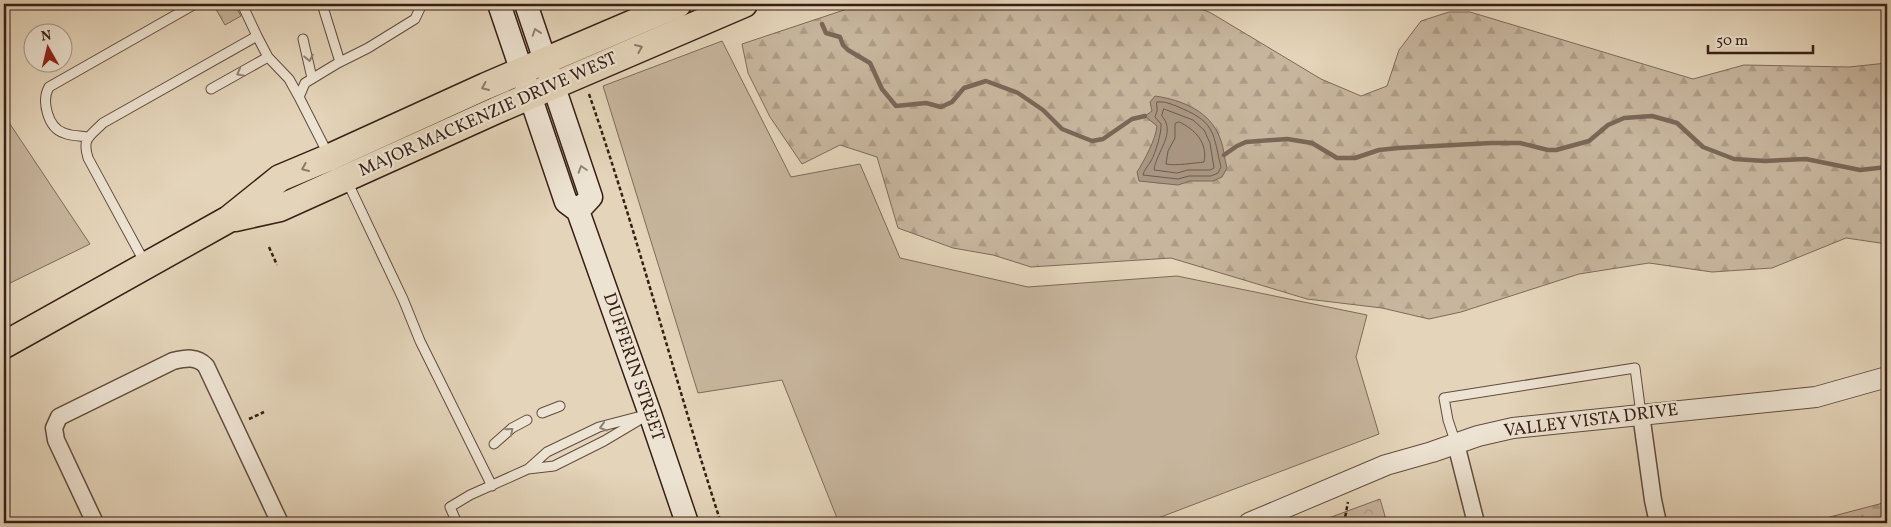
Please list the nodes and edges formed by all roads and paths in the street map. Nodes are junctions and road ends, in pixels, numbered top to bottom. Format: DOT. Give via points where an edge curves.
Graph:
graph roads {
  1 [pos="195,4"];
  2 [pos="242,4"];
  3 [pos="322,4"];
  4 [pos="422,4"];
  5 [pos="499,4"];
  6 [pos="526,4"];
  7 [pos="678,4"];
  8 [pos="744,4"];
  9 [pos="257,36"];
  10 [pos="303,39"];
  11 [pos="268,57"];
  12 [pos="340,62"];
  13 [pos="522,71"];
  14 [pos="550,73"];
  15 [pos="312,78"];
  16 [pos="211,89"];
  17 [pos="589,94"];
  18 [pos="530,95"];
  19 [pos="300,97"];
  20 [pos="88,137"];
  21 [pos="330,157"];
  22 [pos="346,178"];
  23 [pos="578,211"];
  24 [pos="229,219"];
  25 [pos="269,248"];
  26 [pos="277,265"];
  27 [pos="146,266"];
  28 [pos="4,344"];
  29 [pos="1887,377"];
  30 [pos="560,406"];
  31 [pos="264,412"];
  32 [pos="542,413"];
  33 [pos="650,414"];
  34 [pos="1641,414"];
  35 [pos="249,419"];
  36 [pos="527,420"];
  37 [pos="494,444"];
  38 [pos="1456,444"];
  39 [pos="528,469"];
  40 [pos="492,486"];
  41 [pos="1348,502"];
  42 [pos="95,523"];
  43 [pos="280,523"];
  44 [pos="457,523"];
  45 [pos="686,523"];
  46 [pos="721,523"];
  47 [pos="1249,523"];
  48 [pos="1344,523"];
  49 [pos="1476,523"];
  50 [pos="1658,523"];
  1 -- 20 [label="lane" via="49,87 45,101 54,125 63,133"];
  2 -- 9 [label="lane"];
  3 -- 12 [label="lane"];
  4 -- 12 [label="lane" via="415,19"];
  5 -- 13 [label="main road, DUFFERIN STREET"];
  14 -- 6 [label="main road, one-way"];
  7 -- 14 [label="main road, MAJOR MACKENZIE DRIVE WEST"];
  14 -- 8 [label="main road, MAJOR MACKENZIE DRIVE WEST, one-way"];
  9 -- 11 [label="lane"];
  9 -- 20 [label="lane" via="103,123"];
  10 -- 15 [label="lane, one-way"];
  11 -- 16 [label="lane, one-way"];
  11 -- 19 [label="lane" via="289,79"];
  12 -- 15 [label="lane"];
  13 -- 14 [label="main road, MAJOR MACKENZIE DRIVE WEST"];
  13 -- 18 [label="main road, DUFFERIN STREET"];
  13 -- 21 [label="main road, MAJOR MACKENZIE DRIVE WEST, one-way"];
  14 -- 18 [label="main road, MAJOR MACKENZIE DRIVE WEST"];
  23 -- 14 [label="main road, one-way" via="591,197"];
  15 -- 19 [label="lane" via="305,82"];
  17 -- 46 [label="path" via="620,182"];
  18 -- 22 [label="main road, MAJOR MACKENZIE DRIVE WEST"];
  18 -- 23 [label="main road, DUFFERIN STREET" via="566,202"];
  19 -- 21 [label="lane"];
  20 -- 27 [label="lane" via="85,146 88,158"];
  21 -- 24 [label="main road, MAJOR MACKENZIE DRIVE WEST, one-way" via="280,178"];
  22 -- 24 [label="main road, MAJOR MACKENZIE DRIVE WEST" via="280,208"];
  22 -- 40 [label="lane" via="420,341"];
  23 -- 33 [label="main road, DUFFERIN STREET"];
  24 -- 27 [label="main road, MAJOR MACKENZIE DRIVE WEST"];
  25 -- 26 [label="path"];
  27 -- 28 [label="main road, MAJOR MACKENZIE DRIVE WEST"];
  29 -- 34 [label="street, VALLEY VISTA DRIVE" via="1816,397"];
  30 -- 32 [label="lane"];
  31 -- 35 [label="path"];
  33 -- 39 [label="lane" via="554,466"];
  33 -- 39 [label="lane, one-way" via="599,427 547,452"];
  33 -- 45 [label="main road, DUFFERIN STREET"];
  34 -- 38 [label="street, VALLEY VISTA DRIVE" via="1527,425"];
  34 -- 38 [label="lane" via="1635,368 1444,398"];
  34 -- 50 [label="street"];
  37 -- 36 [label="lane, one-way"];
  38 -- 47 [label="street, VALLEY VISTA DRIVE" via="1367,472"];
  38 -- 49 [label="street"];
  39 -- 40 [label="lane"];
  40 -- 44 [label="lane" via="450,507"];
  41 -- 48 [label="path"];
  42 -- 43 [label="street" via="56,440 54,428 59,417 173,361 194,358 206,366"];
}
